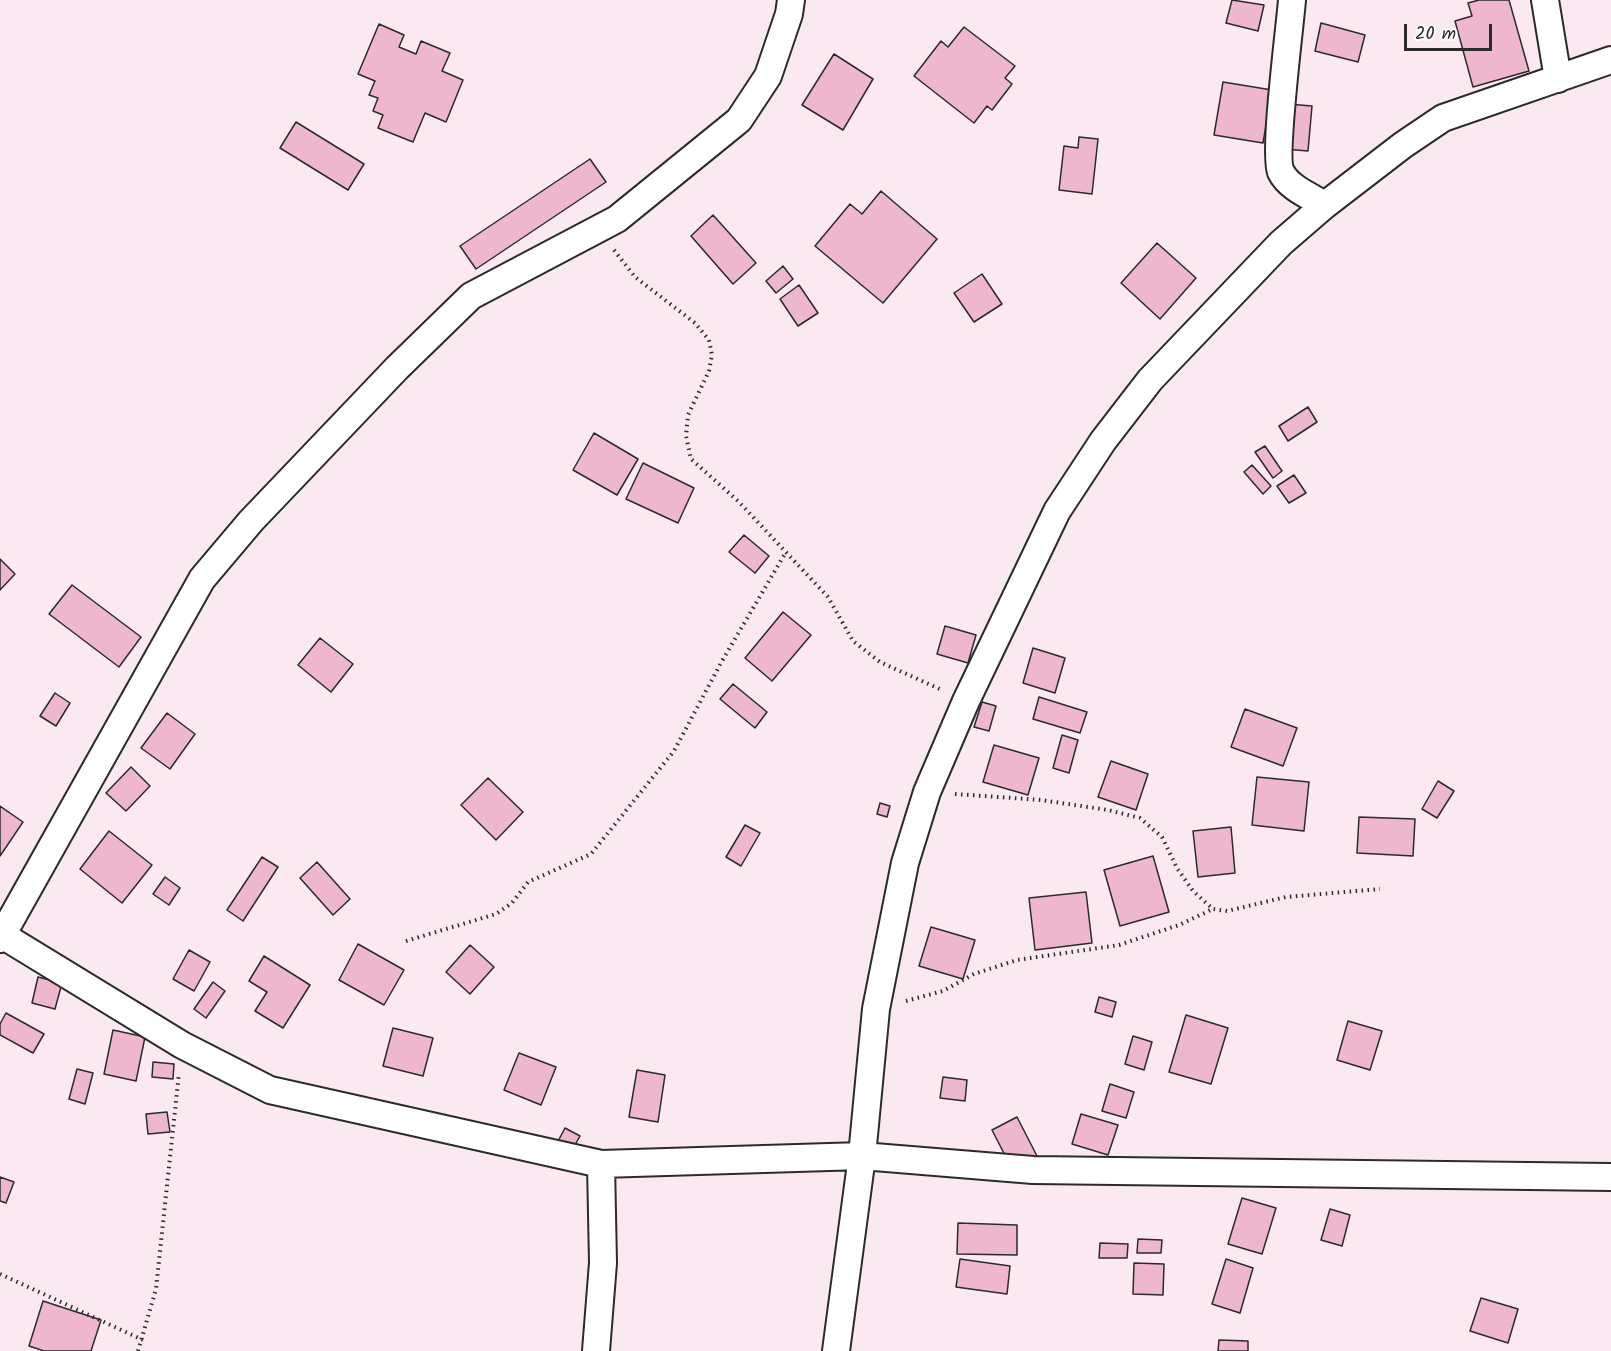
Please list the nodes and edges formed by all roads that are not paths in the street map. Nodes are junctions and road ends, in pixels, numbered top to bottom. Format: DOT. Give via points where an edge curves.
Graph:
graph roads {
  1 [pos="791,0"];
  2 [pos="1292,0"];
  3 [pos="1545,0"];
  4 [pos="1611,60"];
  5 [pos="1558,79"];
  6 [pos="1325,205"];
  7 [pos="1,937"];
  8 [pos="862,1156"];
  9 [pos="601,1164"];
  10 [pos="1611,1177"];
  11 [pos="596,1351"];
  12 [pos="836,1351"];
  1 -- 7 [label="street" via="768,76 739,120 617,219 471,296 259,513 202,579"];
  2 -- 6 [label="street" via="1280,171 1291,185"];
  3 -- 5 [label="street"];
  4 -- 5 [label="street"];
  5 -- 6 [label="street" via="1443,118"];
  6 -- 8 [label="street" via="1281,243 1150,380 1103,441 1057,511 966,701 927,792 905,863 876,1010"];
  7 -- 9 [label="street" via="182,1046 270,1090"];
  8 -- 9 [label="street"];
  8 -- 10 [label="street" via="1033,1170"];
  8 -- 12 [label="street"];
  9 -- 11 [label="street" via="603,1263"];
}
